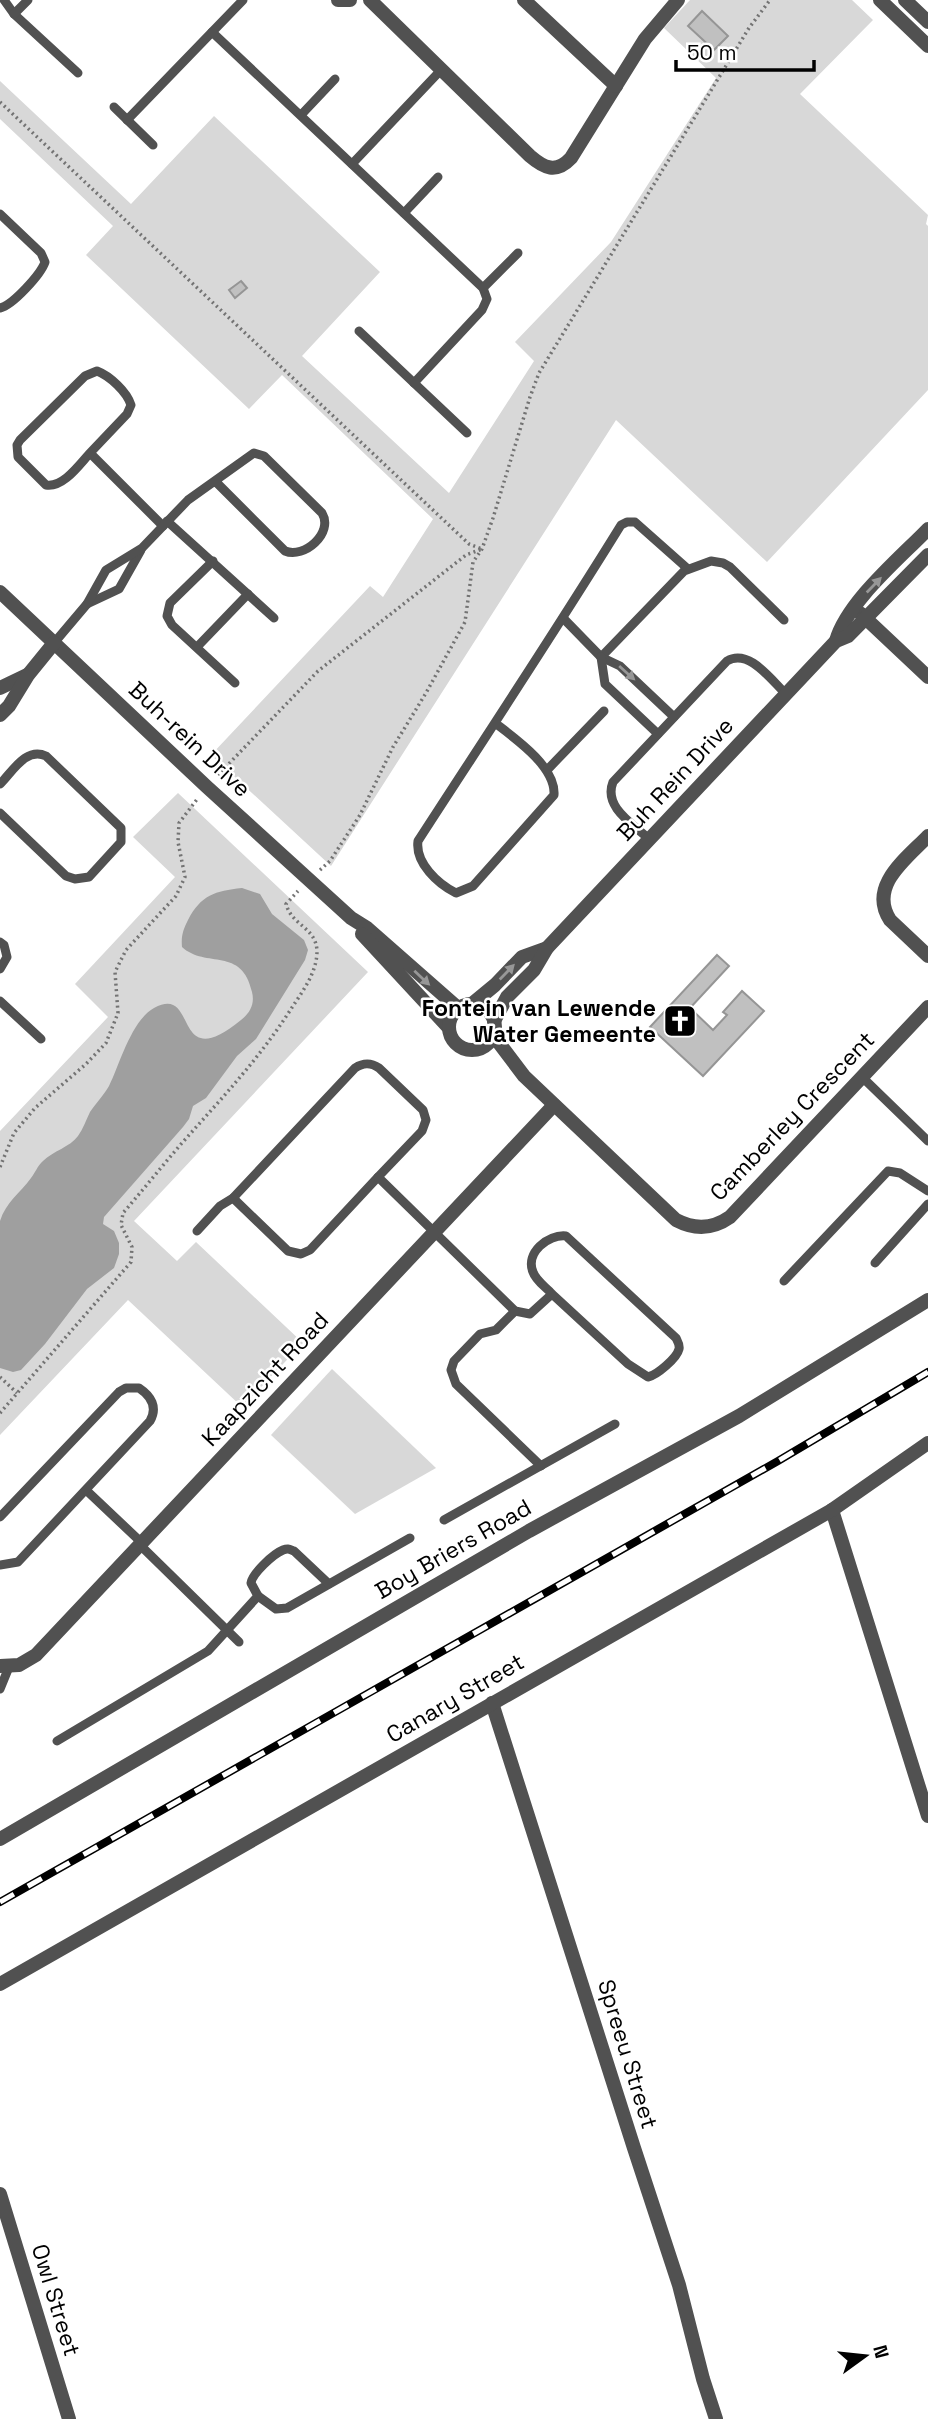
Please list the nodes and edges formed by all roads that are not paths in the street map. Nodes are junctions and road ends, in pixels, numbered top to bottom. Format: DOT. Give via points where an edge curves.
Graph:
graph roads {
  1 [pos="4,0"];
  2 [pos="29,0"];
  3 [pos="243,0"];
  4 [pos="338,0"];
  5 [pos="350,0"];
  6 [pos="370,0"];
  7 [pos="524,0"];
  8 [pos="678,0"];
  9 [pos="880,0"];
  10 [pos="905,0"];
  11 [pos="15,15"];
  12 [pos="928,22"];
  13 [pos="212,32"];
  14 [pos="928,46"];
  15 [pos="441,70"];
  16 [pos="78,73"];
  17 [pos="335,79"];
  18 [pos="616,86"];
  19 [pos="114,107"];
  20 [pos="301,116"];
  21 [pos="127,120"];
  22 [pos="153,145"];
  23 [pos="352,164"];
  24 [pos="438,177"];
  25 [pos="404,213"];
  26 [pos="2,221"];
  27 [pos="518,253"];
  28 [pos="483,288"];
  29 [pos="0,308"];
  30 [pos="359,331"];
  31 [pos="414,383"];
  32 [pos="467,433"];
  33 [pos="89,454"];
  34 [pos="216,482"];
  35 [pos="165,524"];
  36 [pos="928,529"];
  37 [pos="142,548"];
  38 [pos="928,555"];
  39 [pos="213,561"];
  40 [pos="688,569"];
  41 [pos="0,592"];
  42 [pos="248,594"];
  43 [pos="87,604"];
  44 [pos="854,607"];
  45 [pos="274,618"];
  46 [pos="563,618"];
  47 [pos="866,618"];
  48 [pos="784,620"];
  49 [pos="836,641"];
  50 [pos="54,643"];
  51 [pos="197,647"];
  52 [pos="601,657"];
  53 [pos="28,675"];
  54 [pos="928,677"];
  55 [pos="235,683"];
  56 [pos="0,688"];
  57 [pos="786,694"];
  58 [pos="604,711"];
  59 [pos="0,715"];
  60 [pos="674,717"];
  61 [pos="495,723"];
  62 [pos="658,734"];
  63 [pos="548,769"];
  64 [pos="0,784"];
  65 [pos="0,813"];
  66 [pos="928,836"];
  67 [pos="649,839"];
  68 [pos="351,918"];
  69 [pos="0,942"];
  70 [pos="547,948"];
  71 [pos="928,956"];
  72 [pos="0,969"];
  73 [pos="0,1001"];
  74 [pos="465,1006"];
  75 [pos="928,1007"];
  76 [pos="449,1028"];
  77 [pos="494,1028"];
  78 [pos="41,1039"];
  79 [pos="477,1049"];
  80 [pos="524,1076"];
  81 [pos="862,1077"];
  82 [pos="554,1105"];
  83 [pos="928,1141"];
  84 [pos="378,1177"];
  85 [pos="928,1191"];
  86 [pos="233,1198"];
  87 [pos="928,1203"];
  88 [pos="197,1231"];
  89 [pos="435,1232"];
  90 [pos="875,1263"];
  91 [pos="784,1281"];
  92 [pos="552,1294"];
  93 [pos="928,1300"];
  94 [pos="515,1311"];
  95 [pos="615,1424"];
  96 [pos="928,1443"];
  97 [pos="541,1466"];
  98 [pos="86,1490"];
  99 [pos="832,1510"];
  100 [pos="0,1517"];
  101 [pos="444,1520"];
  102 [pos="410,1538"];
  103 [pos="141,1544"];
  104 [pos="0,1565"];
  105 [pos="329,1584"];
  106 [pos="258,1596"];
  107 [pos="228,1630"];
  108 [pos="239,1642"];
  109 [pos="5,1666"];
  110 [pos="0,1689"];
  111 [pos="492,1703"];
  112 [pos="57,1741"];
  113 [pos="928,1816"];
  114 [pos="0,1839"];
  115 [pos="0,1983"];
  116 [pos="0,2194"];
  117 [pos="69,2419"];
  118 [pos="716,2419"];
  1 -- 11 [label="lane"];
  2 -- 11 [label="lane"];
  3 -- 13 [label="lane"];
  4 -- 5 [label="street"];
  6 -- 15 [label="street"];
  7 -- 18 [label="street"];
  8 -- 18 [label="street" via="645,38"];
  9 -- 14 [label="street"];
  10 -- 12 [label="street"];
  11 -- 16 [label="lane"];
  13 -- 20 [label="lane"];
  13 -- 21 [label="lane"];
  15 -- 18 [label="street" via="544,167 559,167 571,158"];
  15 -- 23 [label="lane"];
  17 -- 20 [label="lane"];
  19 -- 21 [label="lane"];
  20 -- 23 [label="lane"];
  21 -- 22 [label="lane"];
  23 -- 25 [label="lane"];
  24 -- 25 [label="lane"];
  25 -- 28 [label="lane"];
  26 -- 29 [label="lane" via="41,253 45,262 8,305"];
  27 -- 28 [label="lane"];
  28 -- 31 [label="lane" via="482,310"];
  30 -- 31 [label="lane"];
  31 -- 32 [label="lane"];
  33 -- 33 [label="lane" via="52,486 20,460 17,446 85,376 97,371 127,396 131,405"];
  33 -- 35 [label="lane"];
  34 -- 34 [label="lane" via="250,455 264,456 322,513 324,533 303,551 289,553"];
  34 -- 35 [label="lane" via="188,500"];
  35 -- 37 [label="lane"];
  35 -- 39 [label="lane"];
  44 -- 36 [label="street, Buh Rein Drive, one-way"];
  37 -- 43 [label="lane" via="106,570"];
  37 -- 43 [label="lane" via="119,589"];
  38 -- 47 [label="street, Buh Rein Drive"];
  39 -- 42 [label="lane"];
  39 -- 51 [label="lane" via="167,608 172,625"];
  40 -- 46 [label="lane" via="635,522 628,522 621,525"];
  40 -- 48 [label="lane" via="711,561 723,563"];
  40 -- 52 [label="lane"];
  41 -- 50 [label="street, Buh-rein Drive"];
  42 -- 45 [label="lane"];
  42 -- 51 [label="lane"];
  43 -- 50 [label="lane"];
  44 -- 47 [label="street"];
  44 -- 49 [label="street, Buh Rein Drive"];
  46 -- 52 [label="lane"];
  46 -- 61 [label="lane"];
  47 -- 49 [label="street, Buh Rein Drive"];
  47 -- 54 [label="street"];
  49 -- 57 [label="street, Buh Rein Drive"];
  50 -- 53 [label="street"];
  50 -- 68 [label="street, Buh-rein Drive"];
  51 -- 55 [label="lane"];
  52 -- 60 [label="lane, one-way" via="620,666"];
  52 -- 62 [label="lane" via="605,684"];
  53 -- 56 [label="street"];
  53 -- 59 [label="street"];
  57 -- 60 [label="lane" via="751,661 733,658"];
  57 -- 67 [label="street, Buh Rein Drive"];
  58 -- 63 [label="lane"];
  60 -- 62 [label="lane"];
  61 -- 63 [label="lane"];
  61 -- 63 [label="lane" via="418,841 425,867 452,892 473,886 551,801 555,791"];
  62 -- 67 [label="lane" via="613,782 610,791 615,807"];
  64 -- 65 [label="lane" via="28,755 40,754 121,828 121,842 89,877 75,879 66,876"];
  66 -- 71 [label="street" via="890,877 882,896 890,920"];
  67 -- 70 [label="street, Buh Rein Drive"];
  68 -- 74 [label="street, Buh-rein Drive, one-way"];
  68 -- 76 [label="street, Buh-rein Drive"];
  69 -- 72 [label="lane" via="7,957"];
  74 -- 70 [label="street, Buh Rein Drive, one-way" via="495,985 522,957"];
  70 -- 77 [label="street, Buh Rein Drive" via="534,970 507,997"];
  73 -- 78 [label="lane"];
  74 -- 76 [label="street" via="453,1014"];
  74 -- 77 [label="street" via="486,1008"];
  75 -- 81 [label="street, Camberley Crescent"];
  76 -- 79 [label="street" via="461,1047"];
  77 -- 79 [label="street" via="490,1042"];
  77 -- 80 [label="street, Camberley Crescent"];
  79 -- 80 [label="street, Camberley Crescent"];
  80 -- 82 [label="street, Camberley Crescent"];
  81 -- 82 [label="street, Camberley Crescent" via="730,1217 704,1227 676,1220"];
  81 -- 83 [label="lane"];
  82 -- 89 [label="street, Kaapzicht Road"];
  84 -- 86 [label="lane" via="310,1250 301,1254 289,1251"];
  84 -- 86 [label="lane" via="422,1131 426,1120 422,1110 379,1068 366,1063 355,1068"];
  84 -- 89 [label="lane"];
  85 -- 91 [label="lane" via="900,1173 888,1171"];
  86 -- 88 [label="lane"];
  87 -- 90 [label="lane"];
  89 -- 94 [label="lane"];
  89 -- 103 [label="street, Kaapzicht Road"];
  92 -- 92 [label="lane" via="536,1279 531,1260 548,1239 565,1236 676,1338 679,1351 658,1374 643,1375"];
  92 -- 94 [label="lane" via="530,1314"];
  93 -- 114 [label="street, Boy Briers Road" via="739,1416 529,1531"];
  94 -- 97 [label="lane" via="496,1330 477,1337 454,1361 451,1375"];
  95 -- 97 [label="lane"];
  96 -- 99 [label="street, Canary Street"];
  97 -- 101 [label="lane"];
  98 -- 100 [label="lane" via="153,1416 153,1403 139,1388 119,1392"];
  98 -- 103 [label="lane"];
  98 -- 104 [label="lane" via="18,1562"];
  99 -- 111 [label="street, Canary Street"];
  99 -- 113 [label="street"];
  102 -- 105 [label="lane"];
  103 -- 107 [label="lane"];
  103 -- 109 [label="street, Kaapzicht Road" via="36,1655"];
  105 -- 106 [label="lane" via="282,1609"];
  105 -- 106 [label="lane" via="295,1551 287,1549 253,1575 251,1583"];
  106 -- 107 [label="lane"];
  107 -- 108 [label="lane"];
  107 -- 112 [label="lane" via="208,1651"];
  109 -- 110 [label="lane"];
  111 -- 115 [label="street, Canary Street"];
  111 -- 118 [label="street, Spreeu Street" via="680,2285"];
  116 -- 117 [label="street, Owl Street"];
}
